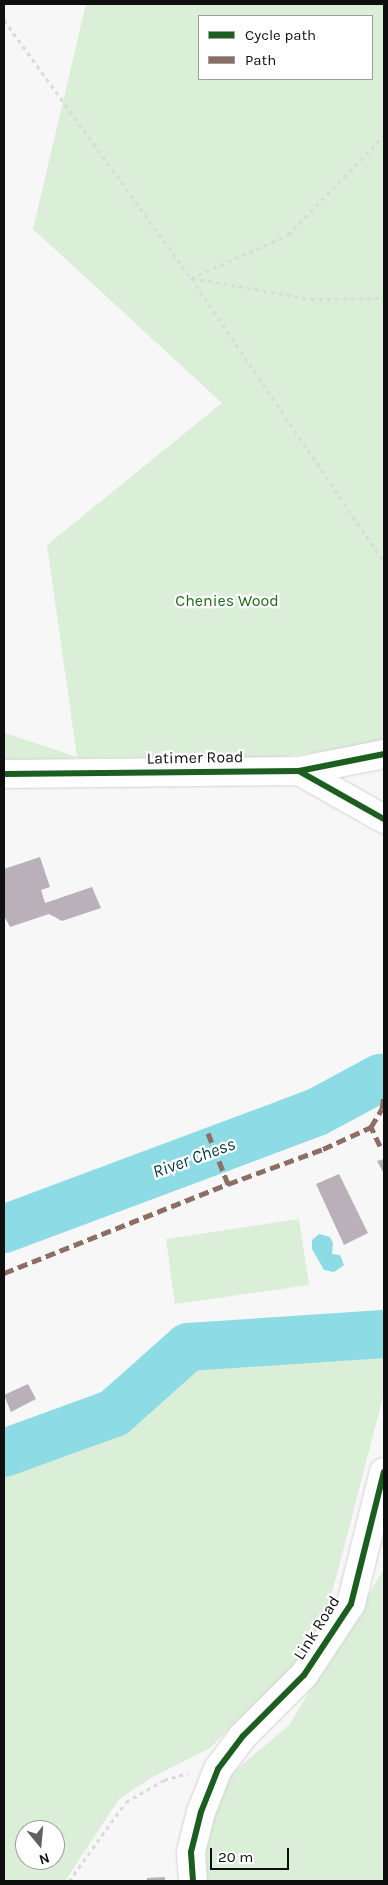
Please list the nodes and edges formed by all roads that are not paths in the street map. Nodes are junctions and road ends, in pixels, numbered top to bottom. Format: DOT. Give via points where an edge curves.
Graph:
graph roads {
  1 [pos="384,754"];
  2 [pos="300,771"];
  3 [pos="4,774"];
  4 [pos="384,819"];
  5 [pos="384,1472"];
  6 [pos="193,1881"];
  1 -- 2 [label="street, Latimer Road"];
  2 -- 3 [label="street, Latimer Road"];
  2 -- 4 [label="street"];
  5 -- 6 [label="street, Link Road" via="351,1604 304,1675 243,1736 218,1769 201,1812 191,1852"];
}
